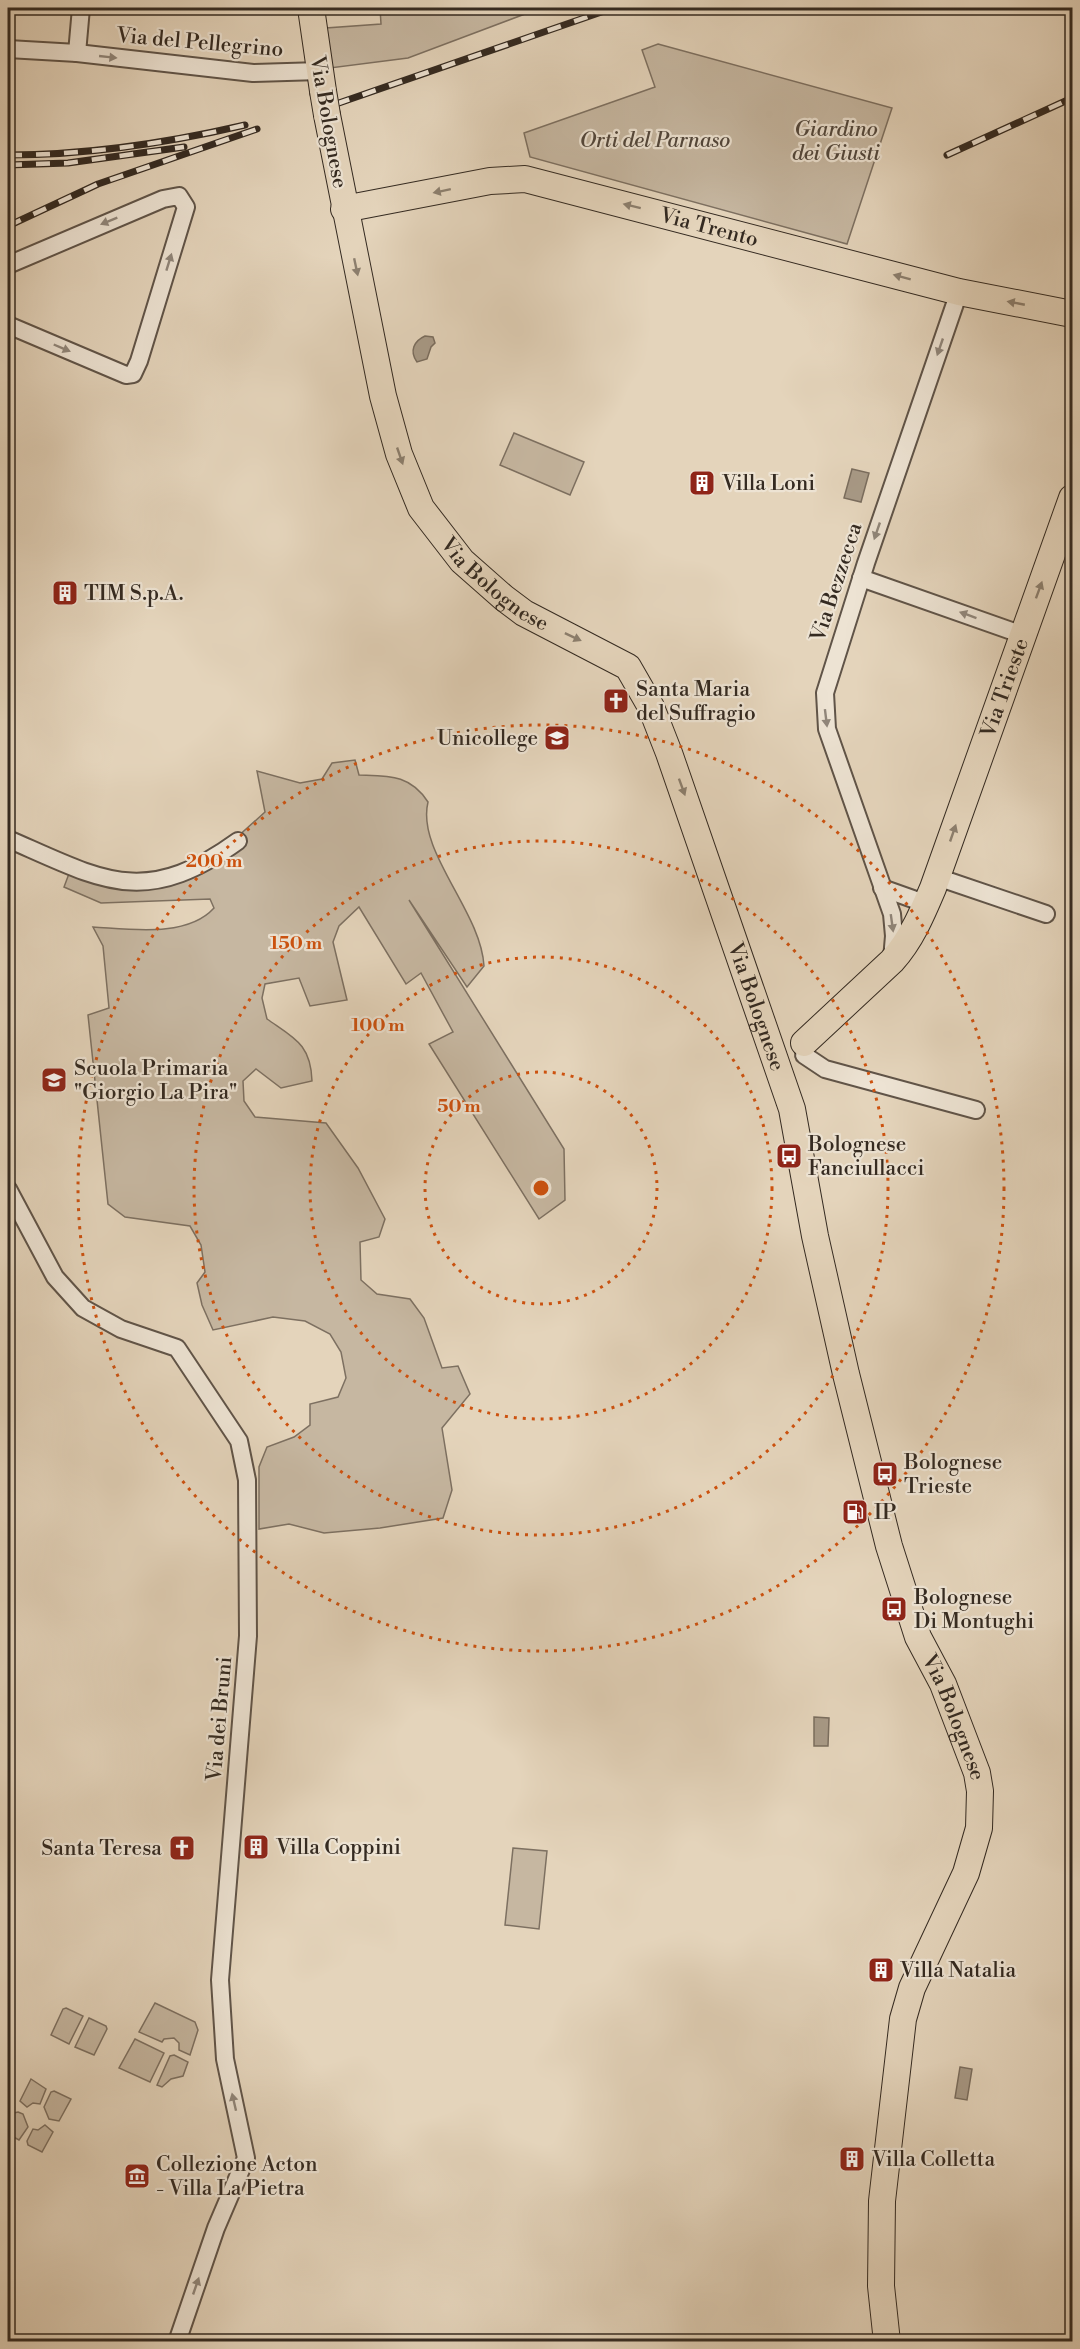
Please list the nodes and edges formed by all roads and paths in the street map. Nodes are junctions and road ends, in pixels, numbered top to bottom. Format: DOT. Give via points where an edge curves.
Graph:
graph roads {
  1 [pos="81,8"];
  2 [pos="311,8"];
  3 [pos="8,49"];
  4 [pos="77,53"];
  5 [pos="323,92"];
  6 [pos="344,209"];
  7 [pos="8,265"];
  8 [pos="959,292"];
  9 [pos="1072,314"];
  10 [pos="8,325"];
  11 [pos="1072,498"];
  12 [pos="861,578"];
  13 [pos="1023,635"];
  14 [pos="8,839"];
  15 [pos="238,841"];
  16 [pos="937,877"];
  17 [pos="882,888"];
  18 [pos="927,904"];
  19 [pos="1046,914"];
  20 [pos="892,961"];
  21 [pos="790,1053"];
  22 [pos="976,1110"];
  23 [pos="8,1189"];
  24 [pos="177,2342"];
  25 [pos="887,2342"];
  1 -- 4 [label="street"];
  2 -- 5 [label="main road, Via Bolognese"];
  3 -- 4 [label="street, Via del Pellegrino"];
  4 -- 5 [label="street, Via del Pellegrino, one-way" via="253,73"];
  5 -- 6 [label="main road, Via Bolognese"];
  8 -- 6 [label="main road, Via Trento, one-way" via="525,179 490,181"];
  6 -- 21 [label="main road, Via Bolognese, one-way" via="383,396 399,454 418,501 462,561 504,598 544,624 618,660 634,676 651,706"];
  10 -- 7 [label="street, one-way" via="126,375 133,374 180,229 185,202 179,196 163,199"];
  9 -- 8 [label="main road, Via Trento, one-way"];
  8 -- 12 [label="street, Via Bezzecca, one-way"];
  13 -- 11 [label="main road, Via Trieste, one-way"];
  13 -- 12 [label="street, one-way"];
  12 -- 17 [label="street, Via Bezzecca, one-way" via="824,704 834,752"];
  16 -- 13 [label="main road, Via Trieste, one-way"];
  14 -- 15 [label="street" via="97,877 133,883 208,863"];
  16 -- 18 [label="main road, Via Trieste"];
  16 -- 19 [label="street"];
  17 -- 18 [label="street"];
  17 -- 20 [label="street, Via Bezzecca, one-way" via="893,924"];
  18 -- 20 [label="main road, Via Trieste"];
  20 -- 21 [label="main road, Via Trieste"];
  21 -- 22 [label="street" via="825,1069"];
  21 -- 25 [label="main road, Via Bolognese" via="789,1098 846,1374 883,1528 918,1637 943,1684 977,1773 980,1791 979,1828 966,1873 912,1988 903,2019 882,2201 881,2286"];
  24 -- 23 [label="street, Via dei Bruni, one-way" via="216,2228 246,2158 225,2059 220,1980 248,1636 249,1516 244,1459 239,1441 177,1348 122,1329 83,1308 55,1277"];
}
